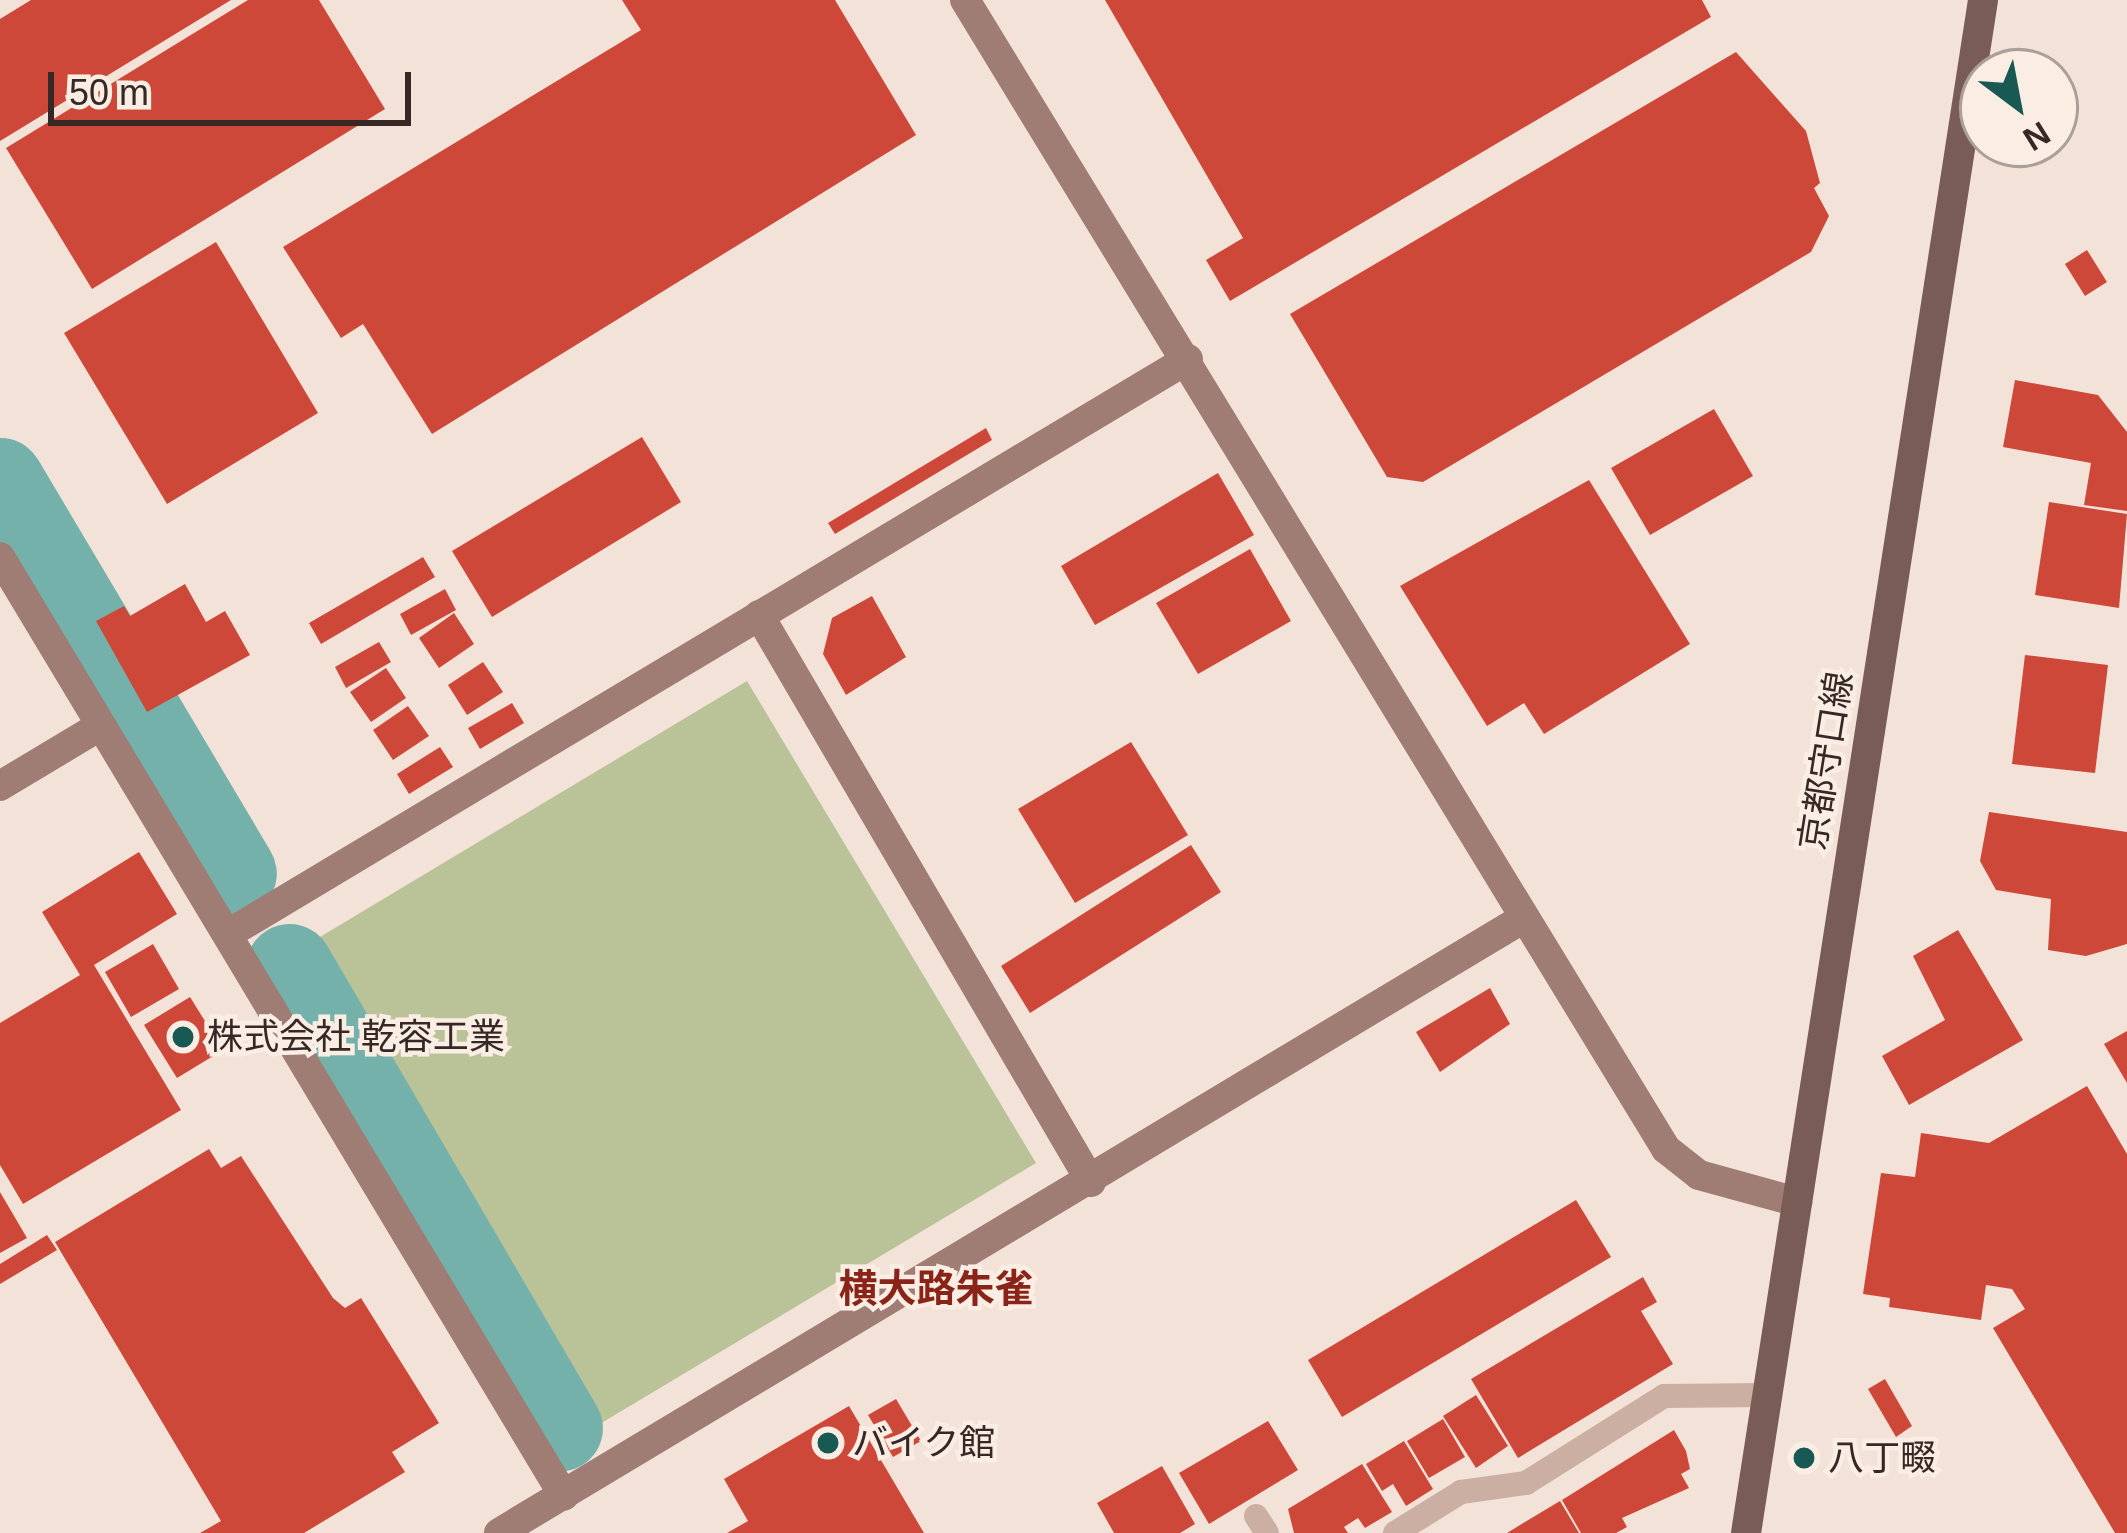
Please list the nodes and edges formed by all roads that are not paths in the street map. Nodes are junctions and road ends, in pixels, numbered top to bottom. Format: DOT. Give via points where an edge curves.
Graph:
graph roads {
  1 [pos="965,0"];
  2 [pos="1983,0"];
  3 [pos="1188,359"];
  4 [pos="0,556"];
  5 [pos="759,615"];
  6 [pos="100,726"];
  7 [pos="0,786"];
  8 [pos="1522,919"];
  9 [pos="228,934"];
  10 [pos="1091,1182"];
  11 [pos="1797,1202"];
  12 [pos="1766,1395"];
  13 [pos="564,1496"];
  14 [pos="499,1533"];
  15 [pos="1395,1533"];
  16 [pos="1746,1533"];
  1 -- 3 [label="street"];
  2 -- 11 [label="main road, 京都守口線"];
  3 -- 5 [label="street"];
  3 -- 8 [label="street"];
  4 -- 6 [label="street"];
  5 -- 9 [label="street"];
  5 -- 10 [label="street"];
  6 -- 7 [label="street"];
  6 -- 9 [label="street"];
  8 -- 10 [label="street"];
  8 -- 11 [label="street" via="1666,1149 1699,1175"];
  9 -- 13 [label="street"];
  10 -- 13 [label="street"];
  11 -- 12 [label="main road, 京都守口線"];
  12 -- 15 [label="lane" via="1664,1396 1526,1484 1461,1492"];
  12 -- 16 [label="main road, 京都守口線"];
  13 -- 14 [label="street"];
}
